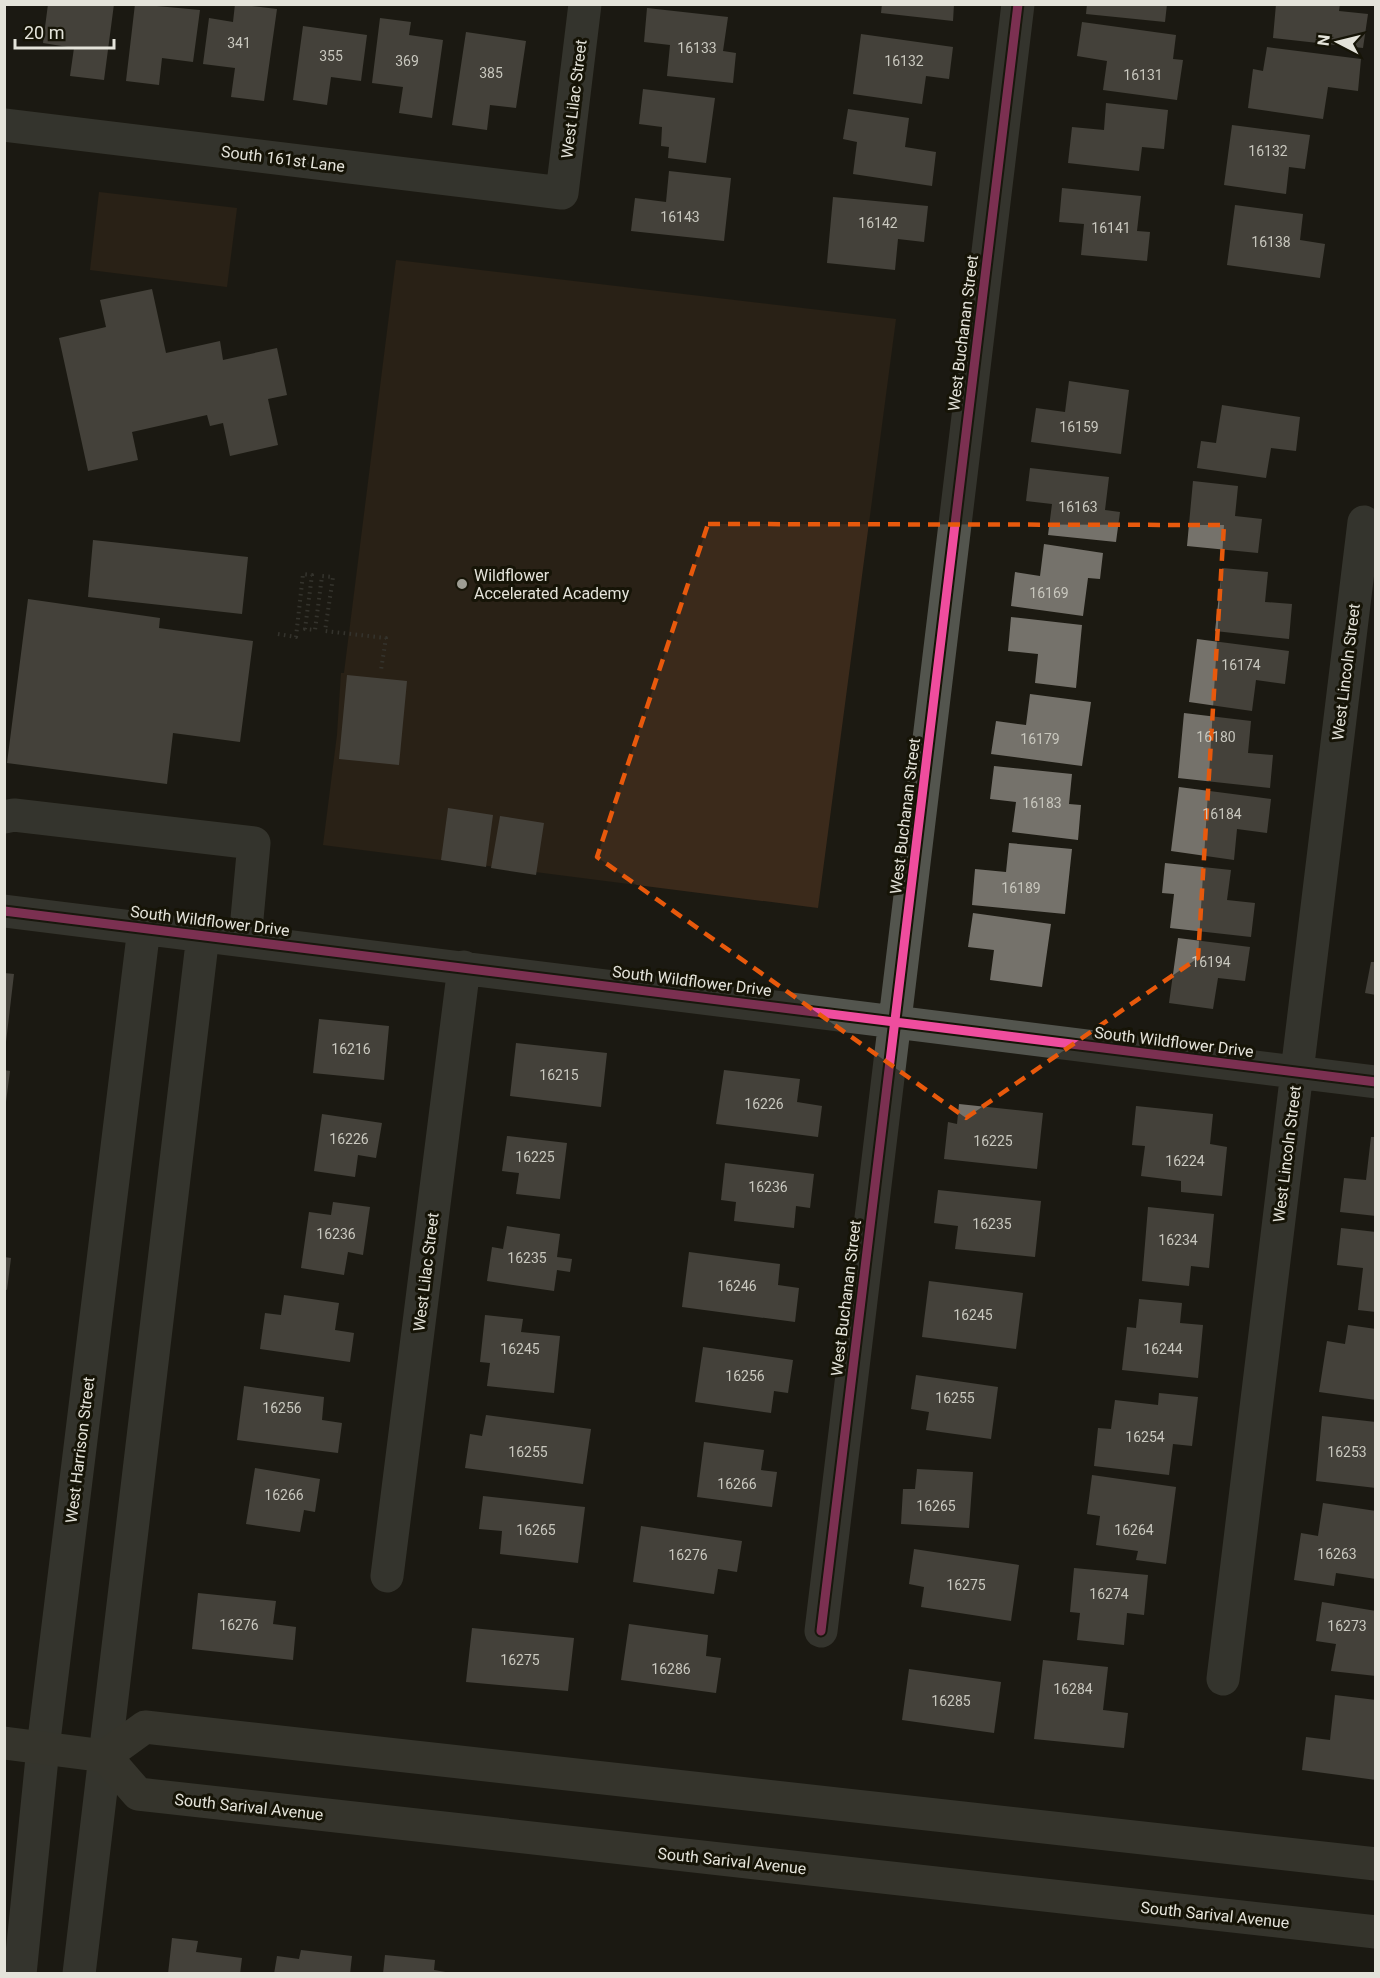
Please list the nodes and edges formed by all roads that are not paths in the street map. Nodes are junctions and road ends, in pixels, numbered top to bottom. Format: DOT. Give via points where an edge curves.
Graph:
graph roads {
  1 [pos="585,4"];
  2 [pos="1018,4"];
  3 [pos="4,125"];
  4 [pos="562,193"];
  5 [pos="1364,522"];
  6 [pos="4,817"];
  7 [pos="4,911"];
  8 [pos="144,928"];
  9 [pos="203,935"];
  10 [pos="245,940"];
  11 [pos="464,967"];
  12 [pos="895,1022"];
  13 [pos="1297,1072"];
  14 [pos="1376,1082"];
  15 [pos="387,1576"];
  16 [pos="821,1631"];
  17 [pos="1223,1678"];
  18 [pos="4,1743"];
  19 [pos="43,1748"];
  20 [pos="105,1756"];
  21 [pos="1376,1864"];
  22 [pos="1376,1932"];
  23 [pos="20,1974"];
  24 [pos="79,1974"];
  1 -- 4 [label="street, West Lilac Street"];
  2 -- 12 [label="street, West Buchanan Street"];
  3 -- 4 [label="street, South 161st Lane"];
  5 -- 13 [label="street, West Lincoln Street"];
  6 -- 10 [label="street" via="14,815 254,843"];
  7 -- 8 [label="street, South Wildflower Drive"];
  8 -- 9 [label="street, South Wildflower Drive"];
  8 -- 19 [label="street, West Harrison Street"];
  9 -- 10 [label="street, South Wildflower Drive"];
  9 -- 20 [label="street"];
  10 -- 11 [label="street, South Wildflower Drive"];
  11 -- 12 [label="street, South Wildflower Drive"];
  11 -- 15 [label="street, West Lilac Street"];
  12 -- 13 [label="street, South Wildflower Drive"];
  12 -- 16 [label="street, West Buchanan Street"];
  13 -- 14 [label="street, South Wildflower Drive"];
  13 -- 17 [label="street, West Lincoln Street"];
  18 -- 19 [label="main road"];
  19 -- 20 [label="main road"];
  19 -- 23 [label="street, West Harrison Street"];
  20 -- 21 [label="main road" via="145,1727"];
  20 -- 22 [label="main road, South Sarival Avenue" via="138,1794"];
  20 -- 24 [label="street"];
}
